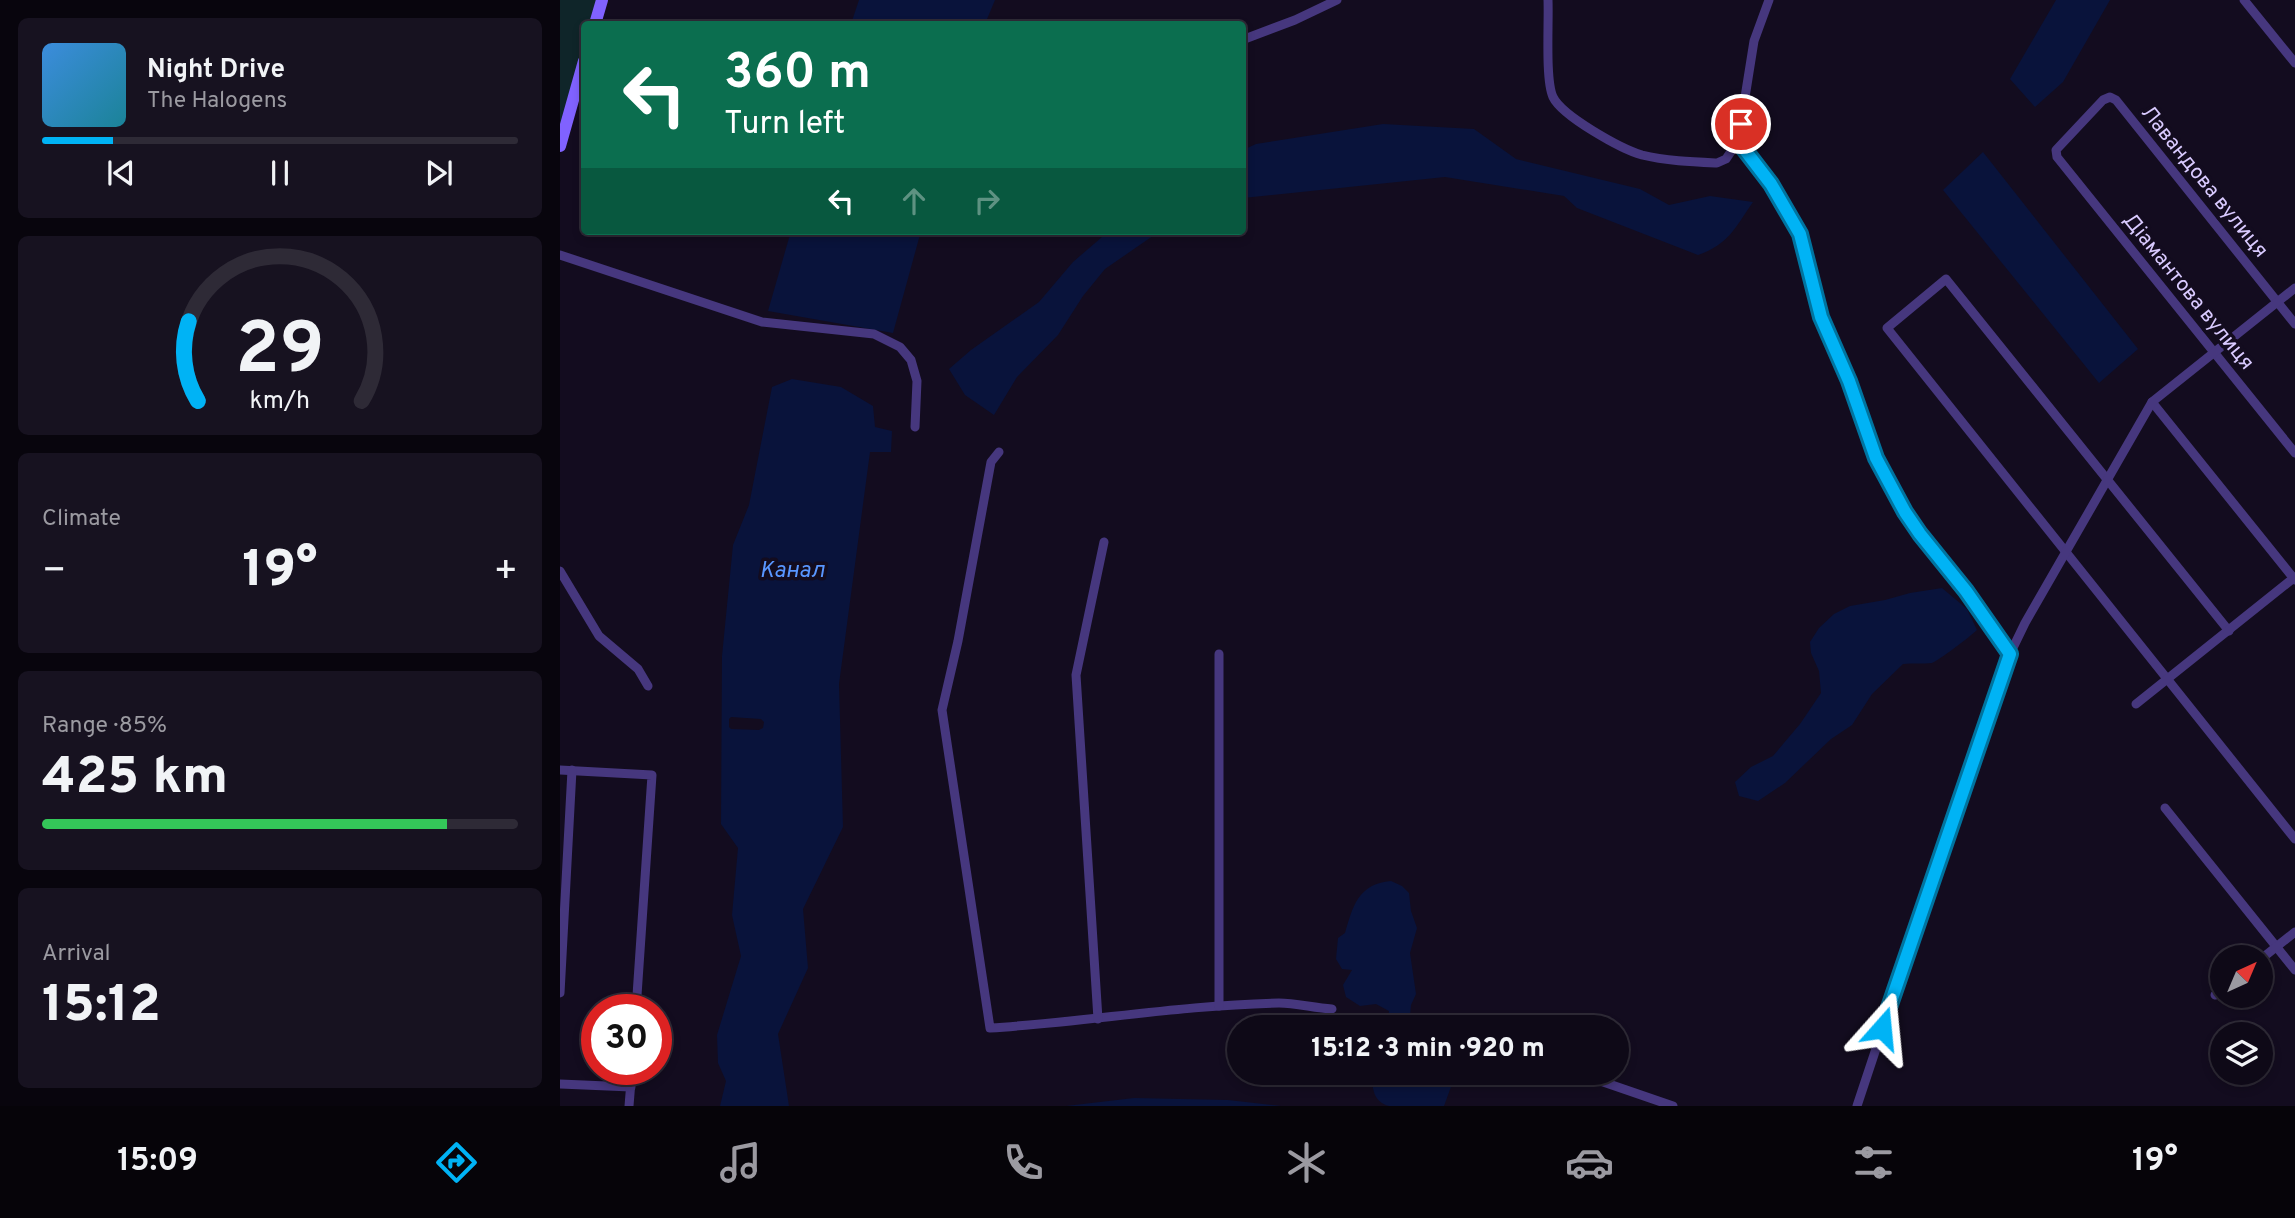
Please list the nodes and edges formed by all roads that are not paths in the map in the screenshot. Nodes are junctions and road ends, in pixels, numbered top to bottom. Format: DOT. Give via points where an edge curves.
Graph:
graph roads {
  1 [pos="602,0"];
  2 [pos="1337,0"];
  3 [pos="1548,0"];
  4 [pos="1769,0"];
  5 [pos="2244,0"];
  6 [pos="596,21"];
  7 [pos="1246,38"];
  8 [pos="2295,64"];
  9 [pos="581,71"];
  10 [pos="2110,97"];
  11 [pos="1738,141"];
  12 [pos="560,143"];
  13 [pos="560,255"];
  14 [pos="2295,288"];
  15 [pos="2278,302"];
  16 [pos="2295,324"];
  17 [pos="2214,352"];
  18 [pos="2152,402"];
  19 [pos="915,427"];
  20 [pos="999,452"];
  21 [pos="2295,453"];
  22 [pos="2107,480"];
  23 [pos="1104,542"];
  24 [pos="2067,553"];
  25 [pos="560,571"];
  26 [pos="2295,578"];
  27 [pos="2229,631"];
  28 [pos="1219,654"];
  29 [pos="2010,654"];
  30 [pos="2168,679"];
  31 [pos="648,685"];
  32 [pos="2136,704"];
  33 [pos="560,770"];
  34 [pos="572,770"];
  35 [pos="2165,808"];
  36 [pos="2295,839"];
  37 [pos="562,931"];
  38 [pos="2295,932"];
  39 [pos="2277,947"];
  40 [pos="2273,950"];
  41 [pos="2295,970"];
  42 [pos="560,993"];
  43 [pos="637,994"];
  44 [pos="1219,1006"];
  45 [pos="1332,1009"];
  46 [pos="1098,1019"];
  47 [pos="560,1084"];
  48 [pos="1612,1085"];
  49 [pos="631,1087"];
  50 [pos="629,1106"];
  51 [pos="1673,1106"];
  52 [pos="1857,1106"];
  1 -- 6 [label="street"];
  2 -- 7 [label="street"];
  3 -- 11 [label="street" via="1549,80 1553,97 1573,118 1643,155 1717,163 1726,159"];
  4 -- 11 [label="street" via="1754,41"];
  5 -- 8 [label="street"];
  9 -- 12 [label="street"];
  10 -- 15 [label="street, Лавандова вулиця"];
  10 -- 17 [label="street, Діамантова вулиця" via="2056,153"];
  11 -- 29 [label="street" via="1771,184 1800,234 1821,317 1876,458 1920,534"];
  13 -- 19 [label="street" via="762,321 874,334 900,347 911,360 917,381"];
  14 -- 15 [label="street"];
  15 -- 16 [label="street, Лавандова вулиця"];
  15 -- 17 [label="street"];
  17 -- 18 [label="street"];
  17 -- 21 [label="street, Діамантова вулиця"];
  18 -- 22 [label="street"];
  18 -- 26 [label="street"];
  20 -- 46 [label="street" via="991,463 942,710 990,1028"];
  22 -- 24 [label="street"];
  22 -- 24 [label="street" via="1947,279 1887,328"];
  22 -- 27 [label="street"];
  23 -- 46 [label="street" via="1076,675"];
  24 -- 29 [label="street"];
  24 -- 30 [label="street"];
  25 -- 31 [label="street" via="598,636 638,669"];
  26 -- 27 [label="street"];
  27 -- 30 [label="street"];
  28 -- 44 [label="street"];
  29 -- 52 [label="street"];
  30 -- 32 [label="street"];
  30 -- 36 [label="street"];
  33 -- 34 [label="street"];
  34 -- 37 [label="street"];
  34 -- 43 [label="street" via="652,775"];
  35 -- 39 [label="street"];
  37 -- 42 [label="street"];
  38 -- 39 [label="street"];
  39 -- 40 [label="street"];
  39 -- 41 [label="street"];
  44 -- 45 [label="street" via="1283,1003"];
  44 -- 46 [label="street"];
  47 -- 49 [label="street"];
  48 -- 51 [label="street"];
  49 -- 50 [label="street"];
}
